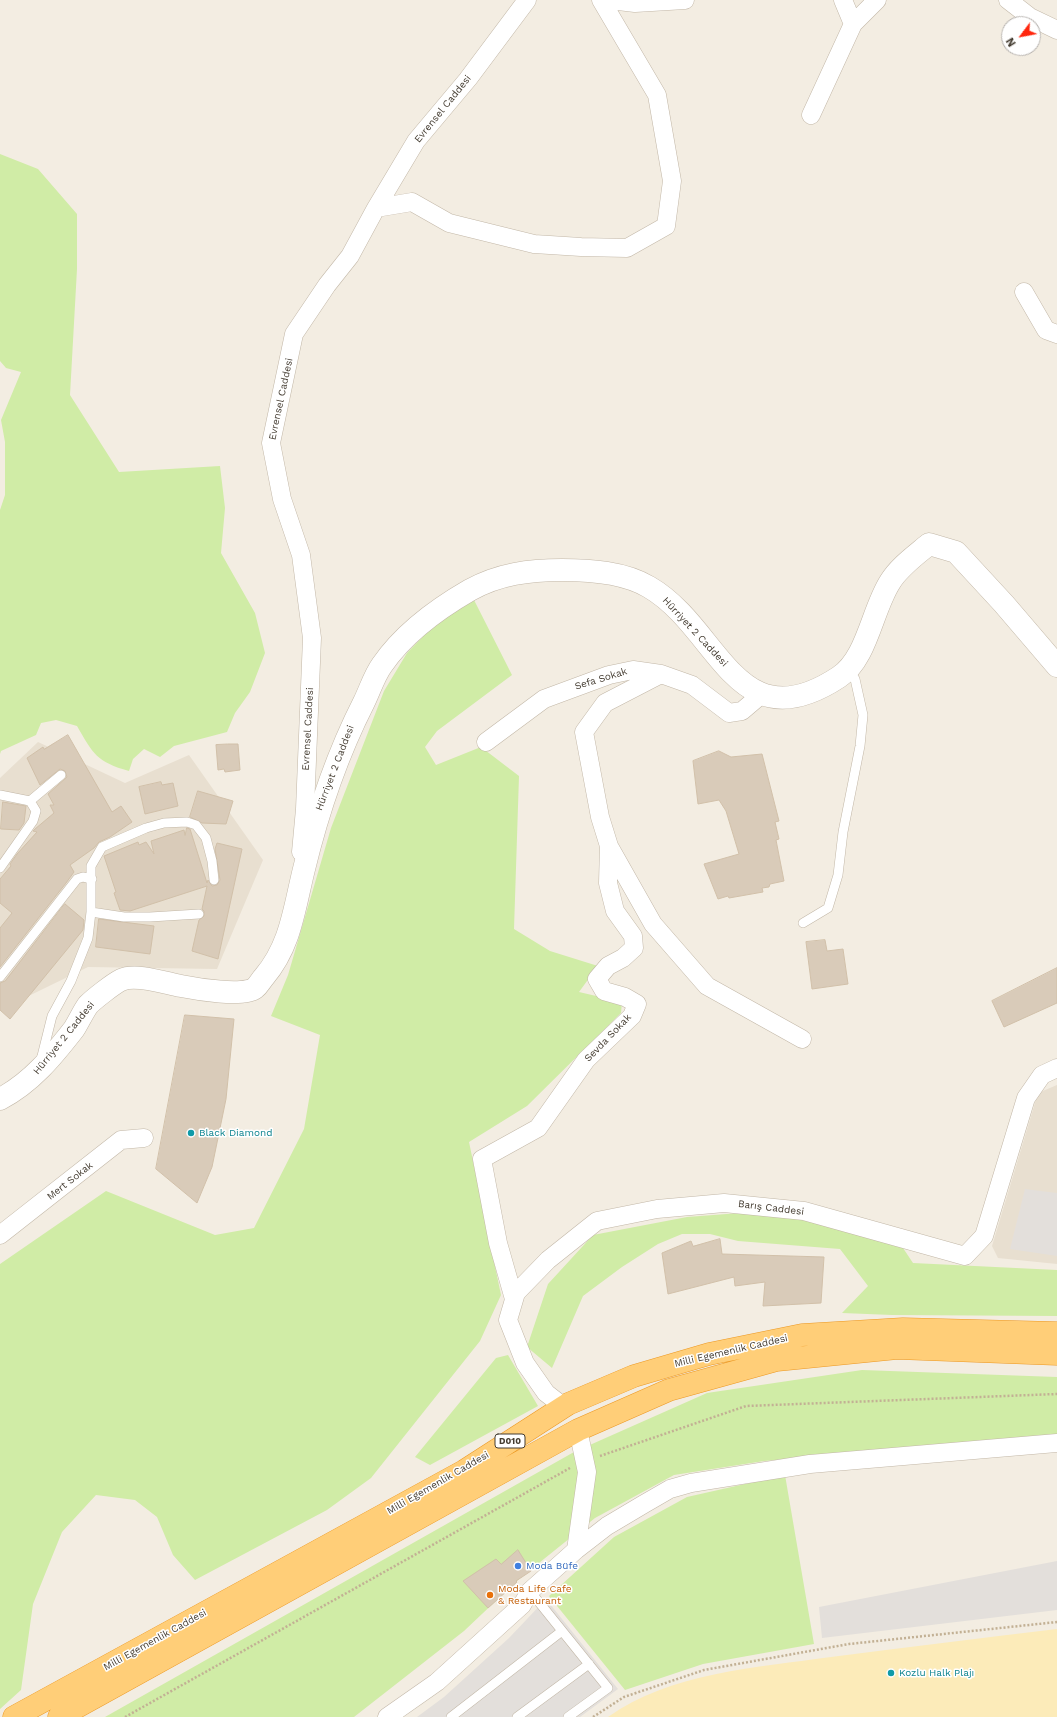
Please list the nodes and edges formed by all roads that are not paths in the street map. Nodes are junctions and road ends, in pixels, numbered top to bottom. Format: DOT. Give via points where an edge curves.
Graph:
graph roads {
  1 [pos="527,0"];
  2 [pos="602,0"];
  3 [pos="610,0"];
  4 [pos="685,0"];
  5 [pos="843,0"];
  6 [pos="877,0"];
  7 [pos="1008,0"];
  8 [pos="854,24"];
  9 [pos="1057,30"];
  10 [pos="811,115"];
  11 [pos="376,208"];
  12 [pos="1024,292"];
  13 [pos="1057,334"];
  14 [pos="1057,666"];
  15 [pos="848,670"];
  16 [pos="662,674"];
  17 [pos="762,694"];
  18 [pos="486,742"];
  19 [pos="61,776"];
  20 [pos="0,794"];
  21 [pos="30,801"];
  22 [pos="609,846"];
  23 [pos="0,868"];
  24 [pos="92,879"];
  25 [pos="214,880"];
  26 [pos="299,890"];
  27 [pos="91,912"];
  28 [pos="199,914"];
  29 [pos="803,923"];
  30 [pos="0,977"];
  31 [pos="802,1039"];
  32 [pos="1057,1068"];
  33 [pos="37,1073"];
  34 [pos="0,1099"];
  35 [pos="144,1138"];
  36 [pos="0,1234"];
  37 [pos="514,1299"];
  38 [pos="1057,1333"];
  39 [pos="1057,1354"];
  40 [pos="564,1406"];
  41 [pos="578,1430"];
  42 [pos="1057,1443"];
  43 [pos="576,1550"];
  44 [pos="530,1591"];
  45 [pos="562,1631"];
  46 [pos="589,1664"];
  47 [pos="14,1717"];
  48 [pos="59,1717"];
  49 [pos="387,1717"];
  50 [pos="451,1717"];
  51 [pos="517,1717"];
  52 [pos="568,1717"];
  1 -- 11 [label="street, Evrensel Caddesi" via="416,141"];
  2 -- 11 [label="street" via="657,95 672,181 666,226 627,248 582,247 534,244 449,222 412,202"];
  3 -- 4 [label="street" via="636,3"];
  5 -- 8 [label="street"];
  6 -- 8 [label="street"];
  7 -- 9 [label="street" via="1030,17"];
  8 -- 10 [label="street"];
  11 -- 26 [label="street, Evrensel Caddesi" via="350,256 326,285 294,334 271,442 282,499 301,555 312,638"];
  12 -- 13 [label="street" via="1046,330"];
  14 -- 15 [label="street, Hürriyet 2 Caddesi" via="956,552 929,544 891,580 875,611 857,660"];
  15 -- 17 [label="street, Hürriyet 2 Caddesi" via="810,693 787,698 769,698"];
  15 -- 29 [label="lane" via="855,679 863,715 838,875 828,908"];
  16 -- 17 [label="street, Sefa Sokak" via="692,685 729,713 742,711"];
  16 -- 18 [label="street, Sefa Sokak" via="625,671 544,699"];
  16 -- 22 [label="street, Sevda Sokak" via="605,703 584,732 600,817"];
  17 -- 26 [label="street, Hürriyet 2 Caddesi" via="742,684 669,601 647,585 590,570 534,570 504,575 485,583 444,606 412,630 380,666 349,730 317,815"];
  19 -- 21 [label="lane"];
  20 -- 21 [label="lane"];
  21 -- 23 [label="lane" via="36,812 33,821"];
  22 -- 31 [label="street" via="653,924 706,986"];
  22 -- 37 [label="street, Sevda Sokak" via="608,883 615,911 633,936 634,948 608,966 597,979 604,991 637,1004 632,1016 586,1060 538,1128 482,1159 498,1243"];
  24 -- 25 [label="lane" via="91,866 102,847 146,828 164,823 187,822 196,825 206,838"];
  24 -- 27 [label="lane"];
  24 -- 30 [label="lane" via="77,879"];
  26 -- 33 [label="street, Hürriyet 2 Caddesi" via="282,952 254,989 242,993 184,987 153,979 122,979 89,1004 76,1026"];
  27 -- 28 [label="lane" via="124,917"];
  27 -- 33 [label="lane" via="83,954 72,981 52,1016"];
  32 -- 37 [label="street, Barış Caddesi" via="1042,1075 1026,1098 984,1236 965,1256 804,1211 724,1202 657,1209 597,1221 548,1260 516,1293"];
  33 -- 34 [label="street, Hürriyet 2 Caddesi"];
  35 -- 36 [label="street, Mert Sokak" via="121,1140"];
  37 -- 40 [label="street, Barış Caddesi" via="508,1320 525,1363 546,1393"];
  38 -- 40 [label="highway, Milli Egemenlik Caddesi / D010" via="903,1329 802,1335 709,1354 634,1376"];
  39 -- 41 [label="highway, Milli Egemenlik Caddesi / D010" via="897,1348 777,1360 669,1390"];
  40 -- 47 [label="highway, Milli Egemenlik Caddesi / D010" via="464,1471"];
  41 -- 43 [label="street" via="587,1472"];
  41 -- 48 [label="highway, Milli Egemenlik Caddesi / D010"];
  42 -- 43 [label="street" via="810,1464 692,1483 670,1489 644,1504 607,1526"];
  43 -- 44 [label="street"];
  44 -- 45 [label="lane"];
  44 -- 49 [label="street" via="522,1605 437,1682"];
  45 -- 46 [label="lane"];
  45 -- 50 [label="lane"];
  46 -- 51 [label="lane"];
  46 -- 52 [label="lane" via="608,1688"];
}
